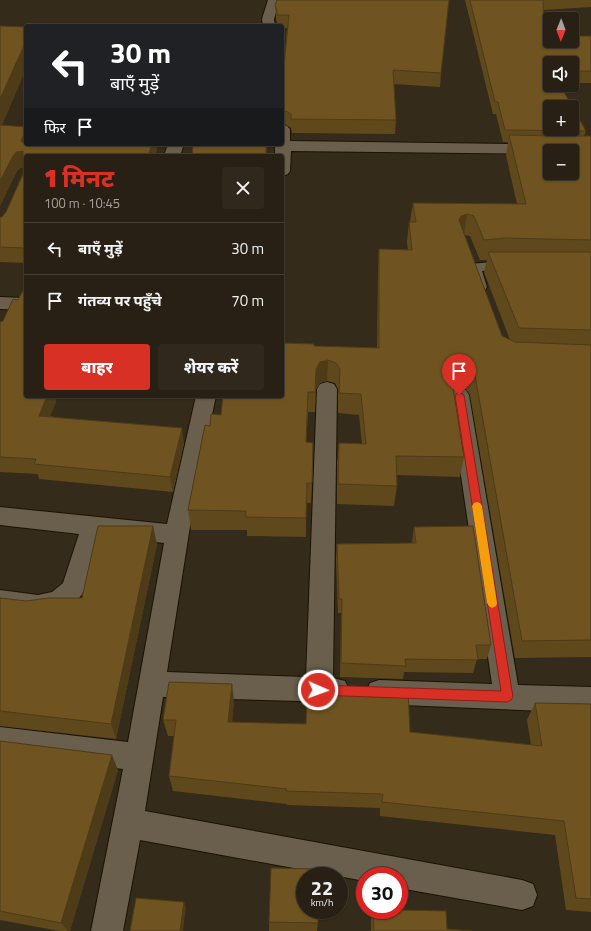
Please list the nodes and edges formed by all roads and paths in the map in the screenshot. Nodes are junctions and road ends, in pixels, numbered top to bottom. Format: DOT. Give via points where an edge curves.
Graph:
graph roads {
  1 [pos="274,0"];
  2 [pos="269,24"];
  3 [pos="283,146"];
  4 [pos="591,150"];
  5 [pos="283,154"];
  6 [pos="523,266"];
  7 [pos="486,302"];
  8 [pos="327,389"];
  9 [pos="459,395"];
  10 [pos="206,398"];
  11 [pos="0,516"];
  12 [pos="92,526"];
  13 [pos="177,535"];
  14 [pos="0,601"];
  15 [pos="152,684"];
  16 [pos="318,690"];
  17 [pos="507,697"];
  18 [pos="591,700"];
  19 [pos="0,740"];
  20 [pos="139,757"];
  21 [pos="128,823"];
  22 [pos="522,895"];
  23 [pos="107,931"];
  1 -- 2 [label="street"];
  3 -- 4 [label="street"];
  3 -- 5 [label="street"];
  6 -- 7 [label="lane" via="471,261"];
  8 -- 16 [label="street"];
  9 -- 17 [label="street"];
  10 -- 13 [label="street"];
  11 -- 12 [label="street"];
  12 -- 13 [label="street"];
  12 -- 14 [label="street" via="72,589 59,601 38,606"];
  13 -- 15 [label="street"];
  15 -- 16 [label="street"];
  15 -- 20 [label="street"];
  16 -- 17 [label="street"];
  17 -- 18 [label="street"];
  19 -- 20 [label="street"];
  20 -- 21 [label="street"];
  21 -- 22 [label="street"];
  21 -- 23 [label="street"];
}
